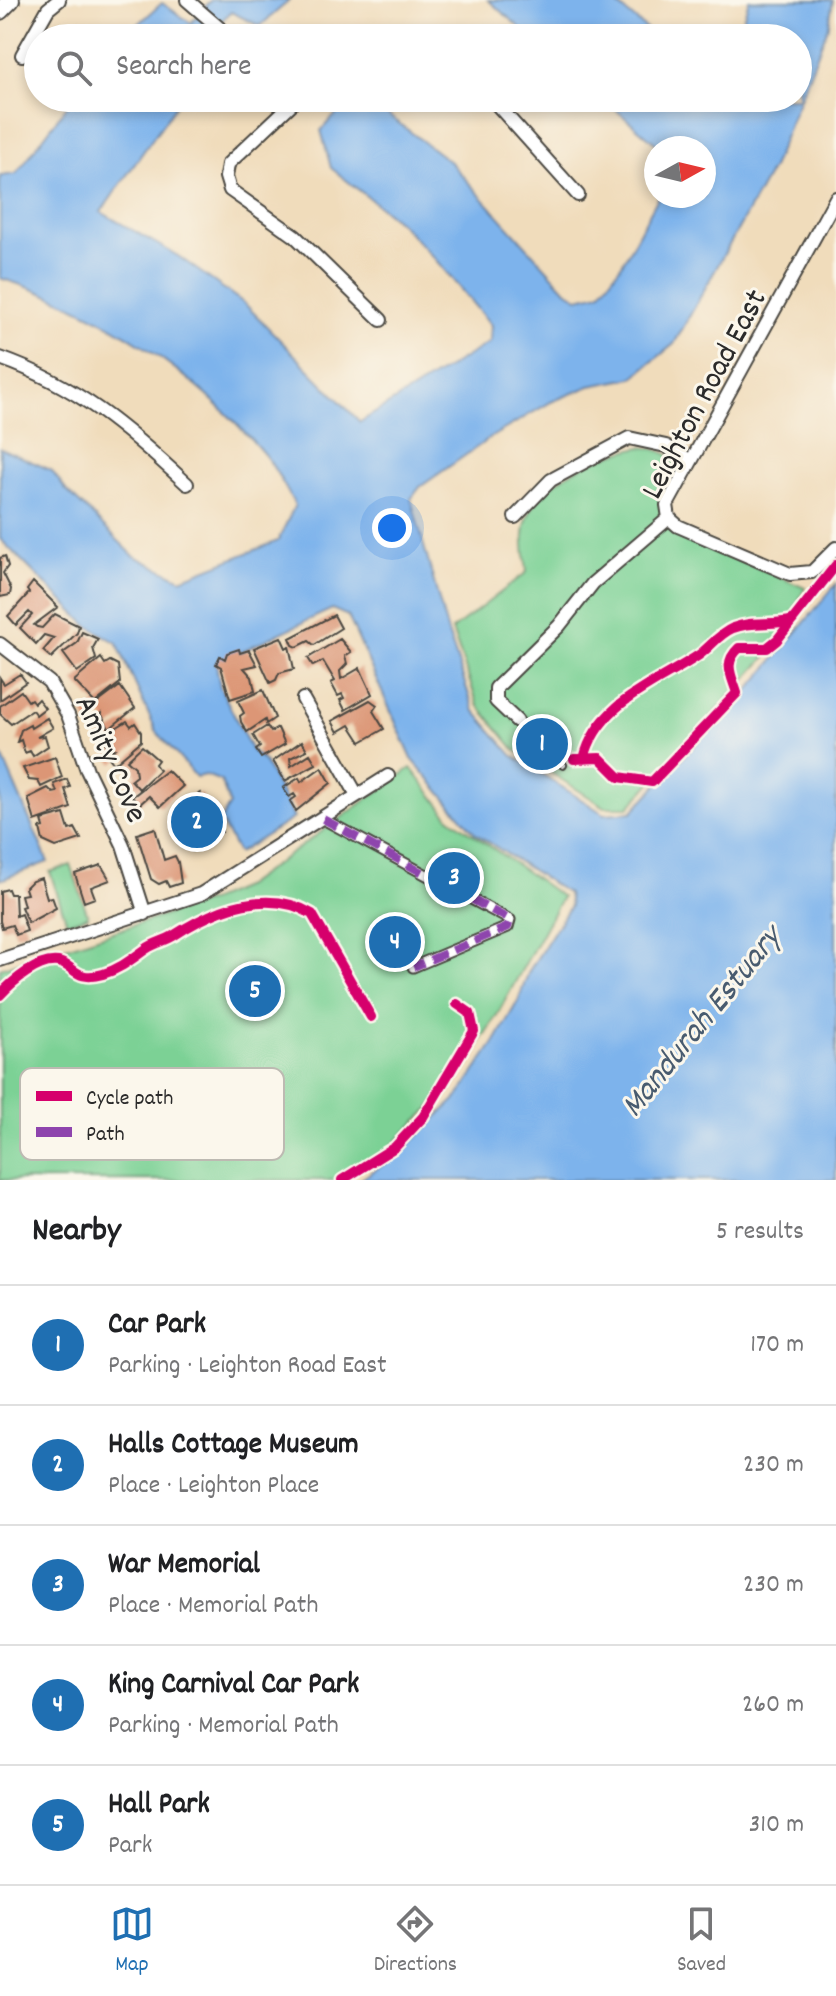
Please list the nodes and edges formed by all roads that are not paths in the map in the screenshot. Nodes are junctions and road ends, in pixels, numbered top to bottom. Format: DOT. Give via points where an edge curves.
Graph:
graph roads {
  1 [pos="11,0"];
  2 [pos="59,0"];
  3 [pos="187,0"];
  4 [pos="0,11"];
  5 [pos="40,24"];
  6 [pos="215,24"];
  7 [pos="24,51"];
  8 [pos="22,55"];
  9 [pos="283,112"];
  10 [pos="504,112"];
  11 [pos="578,195"];
  12 [pos="836,198"];
  13 [pos="381,320"];
  14 [pos="0,358"];
  15 [pos="691,461"];
  16 [pos="187,484"];
  17 [pos="515,517"];
  18 [pos="669,518"];
  19 [pos="836,548"];
  20 [pos="0,644"];
  21 [pos="303,699"];
  22 [pos="517,721"];
  23 [pos="563,765"];
  24 [pos="388,776"];
  25 [pos="357,795"];
  26 [pos="323,819"];
  27 [pos="145,914"];
  28 [pos="0,960"];
  29 [pos="413,967"];
  1 -- 4 [label="street"];
  2 -- 5 [label="street"];
  3 -- 6 [label="street"];
  7 -- 8 [label="street"];
  9 -- 13 [label="street" via="228,164 230,190 295,236"];
  10 -- 11 [label="street"];
  12 -- 15 [label="street, Leighton Road East"];
  14 -- 16 [label="street" via="90,400"];
  15 -- 17 [label="street" via="666,446 629,438 551,480"];
  15 -- 18 [label="street, Leighton Road East" via="667,505"];
  18 -- 19 [label="street" via="790,574 812,572"];
  18 -- 22 [label="street, Leighton Road East" via="593,583 559,626 502,680 494,693 496,701"];
  20 -- 27 [label="street, Amity Cove" via="49,682 68,715 123,845"];
  21 -- 25 [label="street"];
  22 -- 23 [label="lane, Leighton Road East"];
  24 -- 25 [label="street"];
  25 -- 26 [label="street"];
  26 -- 27 [label="street" via="201,894"];
  26 -- 29 [label="street" via="510,920 508,927"];
  27 -- 28 [label="street"];
}
